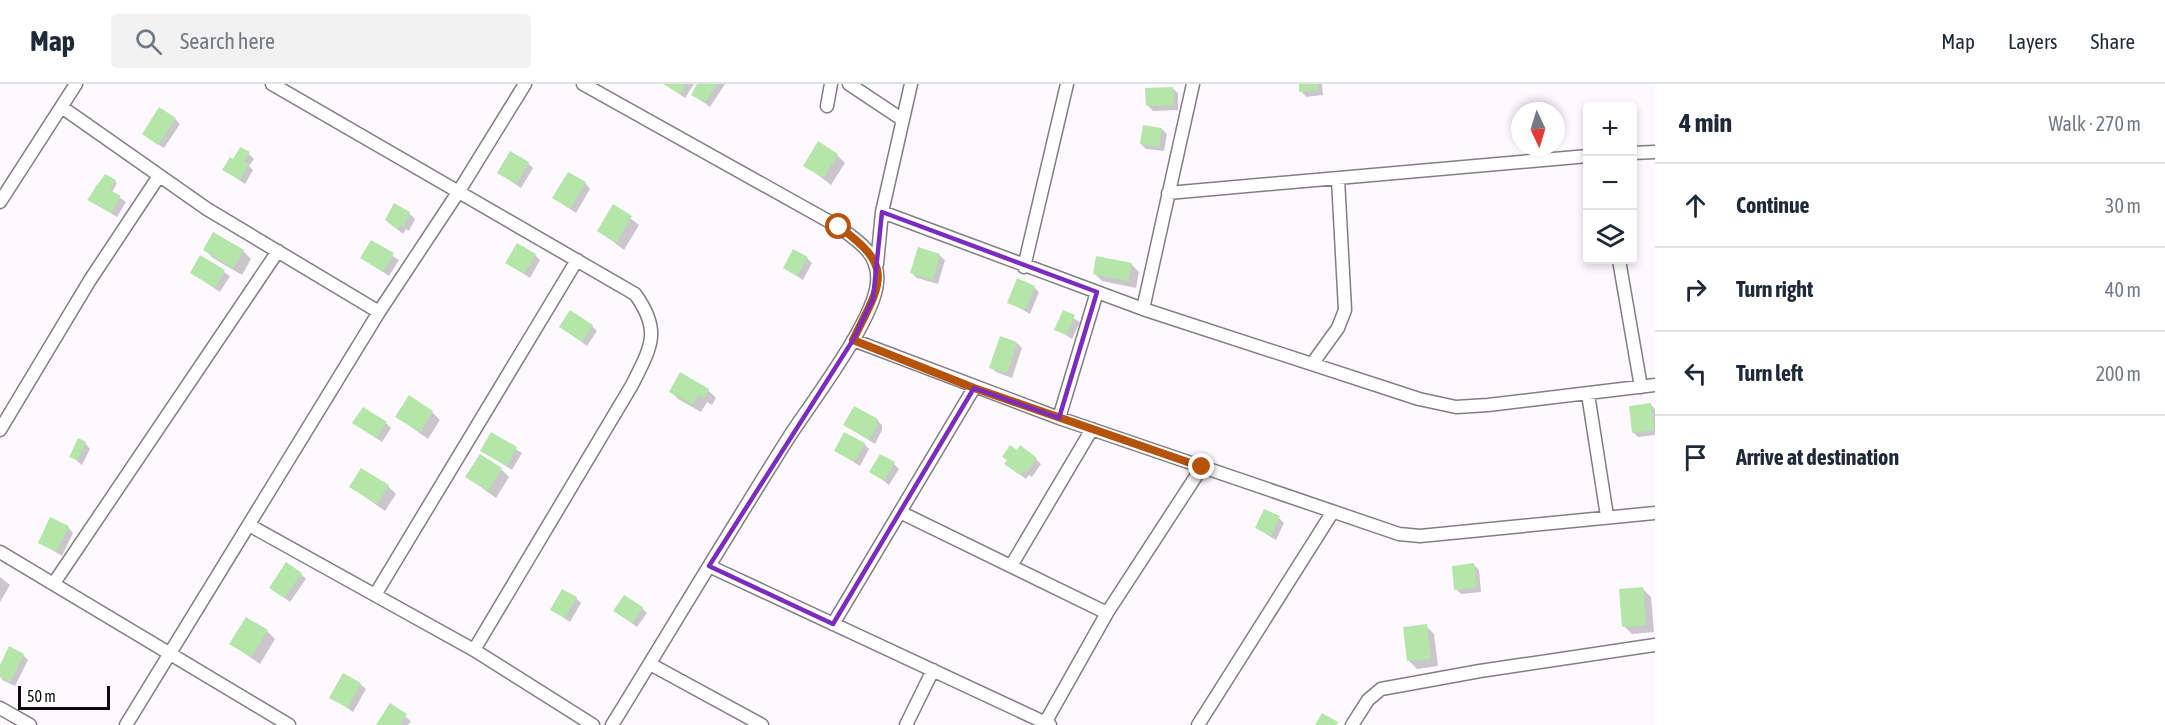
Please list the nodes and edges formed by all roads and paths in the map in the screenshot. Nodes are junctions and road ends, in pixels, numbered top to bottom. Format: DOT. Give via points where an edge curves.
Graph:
graph roads {
  1 [pos="76,84"];
  2 [pos="272,84"];
  3 [pos="525,84"];
  4 [pos="583,84"];
  5 [pos="831,84"];
  6 [pos="849,84"];
  7 [pos="911,84"];
  8 [pos="1067,84"];
  9 [pos="1193,84"];
  10 [pos="827,106"];
  11 [pos="63,108"];
  12 [pos="903,120"];
  13 [pos="1655,152"];
  14 [pos="1637,153"];
  15 [pos="1583,156"];
  16 [pos="159,177"];
  17 [pos="1338,179"];
  18 [pos="459,191"];
  19 [pos="1168,193"];
  20 [pos="0,202"];
  21 [pos="882,212"];
  22 [pos="278,251"];
  23 [pos="577,260"];
  24 [pos="877,264"];
  25 [pos="1620,264"];
  26 [pos="1024,267"];
  27 [pos="1096,292"];
  28 [pos="1143,309"];
  29 [pos="379,312"];
  30 [pos="853,340"];
  31 [pos="1312,364"];
  32 [pos="1655,385"];
  33 [pos="1641,387"];
  34 [pos="974,388"];
  35 [pos="1588,393"];
  36 [pos="1059,418"];
  37 [pos="1092,429"];
  38 [pos="0,430"];
  39 [pos="1202,467"];
  40 [pos="900,512"];
  41 [pos="1332,513"];
  42 [pos="1655,513"];
  43 [pos="1607,516"];
  44 [pos="249,525"];
  45 [pos="0,552"];
  46 [pos="709,566"];
  47 [pos="1011,566"];
  48 [pos="54,583"];
  49 [pos="375,595"];
  50 [pos="1107,613"];
  51 [pos="833,624"];
  52 [pos="1655,645"];
  53 [pos="474,650"];
  54 [pos="171,652"];
  55 [pos="650,664"];
  56 [pos="933,670"];
  57 [pos="0,708"];
  58 [pos="1203,723"];
  59 [pos="1048,724"];
  60 [pos="30,725"];
  61 [pos="126,725"];
  62 [pos="289,725"];
  63 [pos="593,725"];
  64 [pos="612,725"];
  65 [pos="762,725"];
  66 [pos="906,725"];
  67 [pos="1352,725"];
  1 -- 11 [label="street"];
  2 -- 18 [label="street"];
  3 -- 18 [label="street"];
  4 -- 24 [label="street" via="839,227 863,244"];
  5 -- 10 [label="street"];
  6 -- 12 [label="street"];
  7 -- 12 [label="street"];
  8 -- 26 [label="street"];
  9 -- 19 [label="street"];
  11 -- 16 [label="street"];
  11 -- 20 [label="street"];
  12 -- 21 [label="street"];
  13 -- 14 [label="street"];
  15 -- 17 [label="street"];
  16 -- 22 [label="street"];
  16 -- 38 [label="street" via="90,280"];
  17 -- 19 [label="street"];
  17 -- 31 [label="street" via="1345,310 1338,328"];
  18 -- 23 [label="street"];
  18 -- 29 [label="street"];
  19 -- 28 [label="street"];
  21 -- 24 [label="street"];
  21 -- 26 [label="street"];
  22 -- 29 [label="street"];
  22 -- 48 [label="street"];
  23 -- 49 [label="street"];
  23 -- 53 [label="street" via="635,294 649,314 651,337 646,357"];
  24 -- 30 [label="street" via="877,285"];
  25 -- 33 [label="street"];
  26 -- 27 [label="street"];
  27 -- 28 [label="street"];
  27 -- 36 [label="street"];
  28 -- 31 [label="street"];
  29 -- 44 [label="street"];
  30 -- 34 [label="street"];
  30 -- 46 [label="street"];
  31 -- 35 [label="street" via="1456,407"];
  32 -- 33 [label="street"];
  33 -- 35 [label="street"];
  34 -- 36 [label="street"];
  34 -- 40 [label="street"];
  35 -- 43 [label="street"];
  36 -- 37 [label="street"];
  37 -- 39 [label="street"];
  37 -- 47 [label="street"];
  39 -- 41 [label="street"];
  39 -- 50 [label="street"];
  40 -- 47 [label="street"];
  40 -- 51 [label="street"];
  41 -- 43 [label="street" via="1399,534 1420,536"];
  41 -- 58 [label="street"];
  42 -- 43 [label="street"];
  44 -- 49 [label="street"];
  44 -- 54 [label="street"];
  45 -- 48 [label="street"];
  46 -- 51 [label="street"];
  46 -- 55 [label="street"];
  47 -- 50 [label="street"];
  48 -- 54 [label="street"];
  49 -- 53 [label="street"];
  50 -- 59 [label="street"];
  51 -- 56 [label="street"];
  52 -- 67 [label="street" via="1480,670 1381,689 1368,700"];
  53 -- 63 [label="street"];
  54 -- 61 [label="street"];
  54 -- 62 [label="street"];
  55 -- 64 [label="street"];
  55 -- 65 [label="street"];
  56 -- 59 [label="street"];
  56 -- 66 [label="street"];
  57 -- 60 [label="street"];
}
